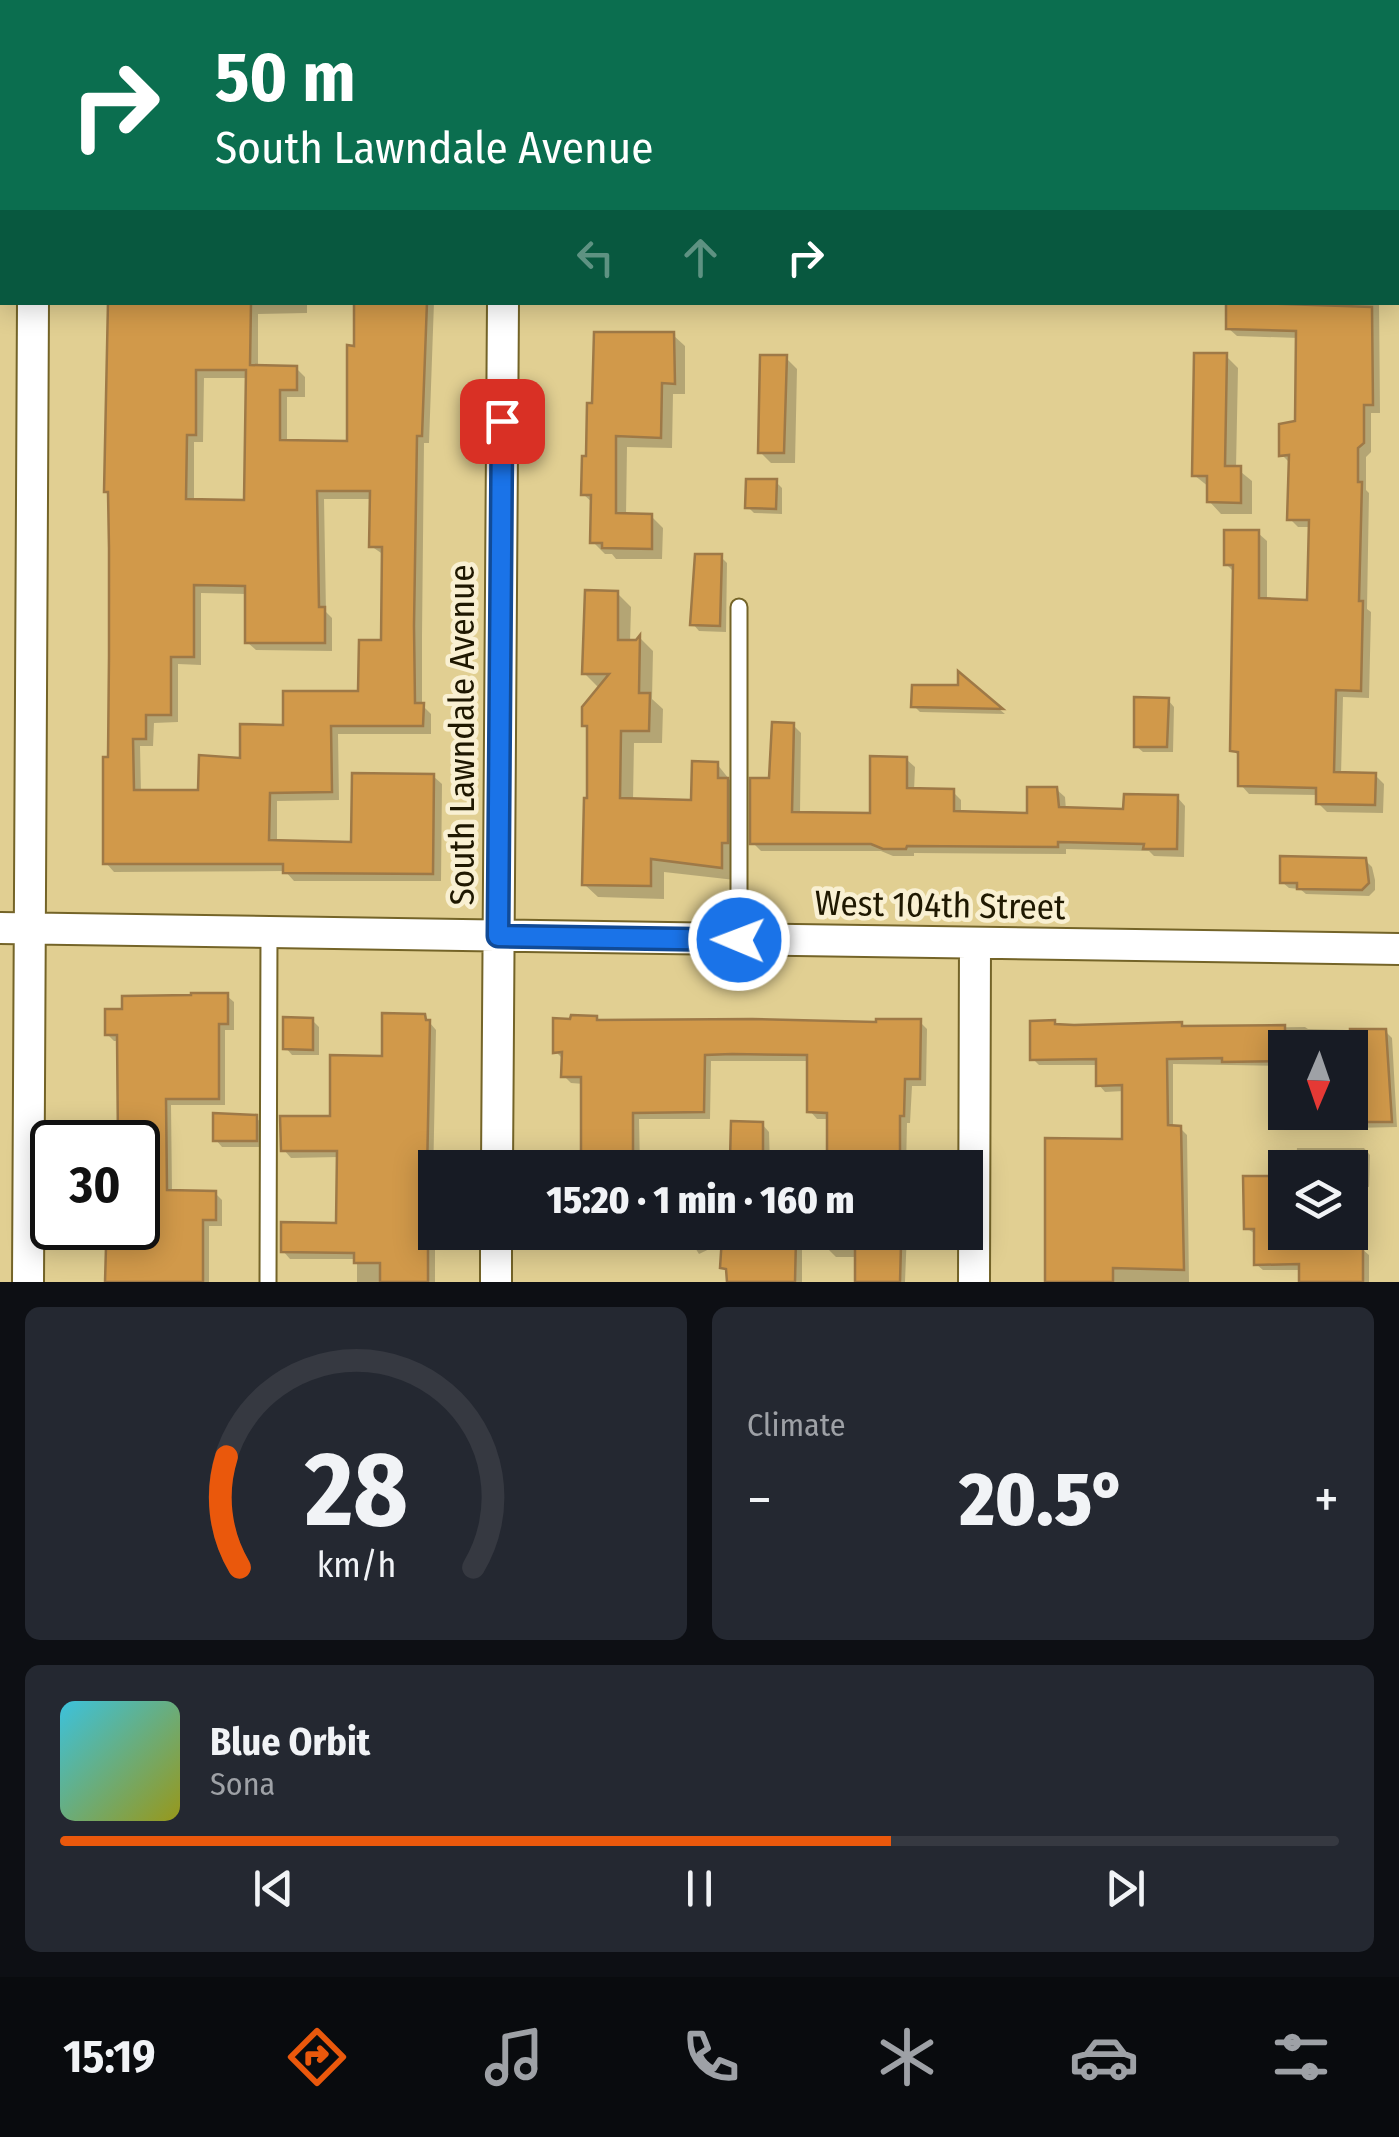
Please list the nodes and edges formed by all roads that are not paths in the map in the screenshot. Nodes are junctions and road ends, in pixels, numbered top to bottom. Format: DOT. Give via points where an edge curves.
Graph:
graph roads {
  1 [pos="33,305"];
  2 [pos="503,305"];
  3 [pos="739,607"];
  4 [pos="15,928"];
  5 [pos="269,932"];
  6 [pos="498,936"];
  7 [pos="739,940"];
  8 [pos="975,943"];
  9 [pos="1399,949"];
  10 [pos="496,1150"];
  11 [pos="496,1250"];
  12 [pos="28,1282"];
  13 [pos="268,1282"];
  14 [pos="496,1282"];
  15 [pos="974,1282"];
  1 -- 4 [label="street"];
  2 -- 6 [label="street, South Lawndale Avenue"];
  3 -- 7 [label="lane"];
  4 -- 5 [label="street, West 104th Street"];
  4 -- 12 [label="street"];
  5 -- 6 [label="street, West 104th Street"];
  5 -- 13 [label="lane"];
  6 -- 7 [label="street, West 104th Street"];
  6 -- 10 [label="street, South Lawndale Avenue"];
  7 -- 8 [label="street, West 104th Street"];
  8 -- 9 [label="street, West 104th Street"];
  8 -- 15 [label="street"];
  11 -- 14 [label="street"];
}
